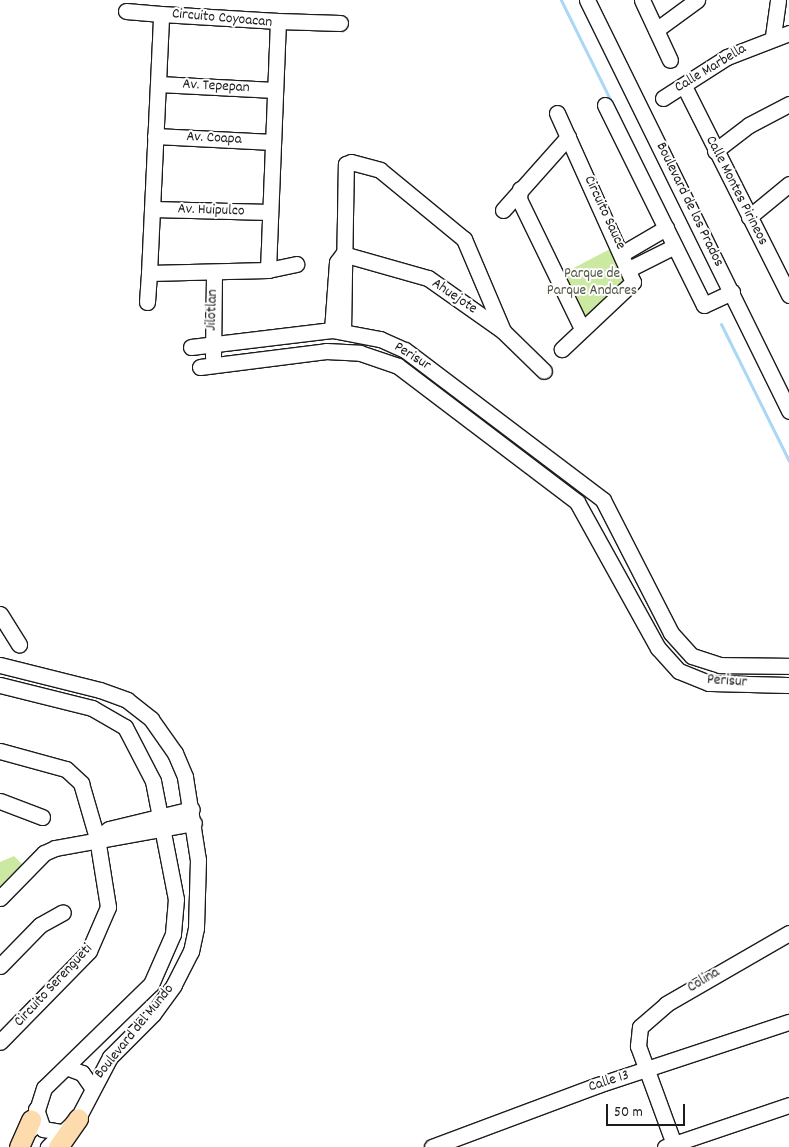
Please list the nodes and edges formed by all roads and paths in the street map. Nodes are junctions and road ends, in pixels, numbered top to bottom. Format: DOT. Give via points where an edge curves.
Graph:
graph roads {
  1 [pos="587,0"];
  2 [pos="642,0"];
  3 [pos="697,0"];
  4 [pos="778,0"];
  5 [pos="126,11"];
  6 [pos="161,14"];
  7 [pos="278,21"];
  8 [pos="340,23"];
  9 [pos="656,30"];
  10 [pos="789,33"];
  11 [pos="774,36"];
  12 [pos="670,60"];
  13 [pos="158,84"];
  14 [pos="684,86"];
  15 [pos="275,90"];
  16 [pos="663,98"];
  17 [pos="789,104"];
  18 [pos="605,105"];
  19 [pos="557,113"];
  20 [pos="155,136"];
  21 [pos="568,137"];
  22 [pos="273,142"];
  23 [pos="715,150"];
  24 [pos="789,184"];
  25 [pos="520,188"];
  26 [pos="152,209"];
  27 [pos="503,210"];
  28 [pos="270,212"];
  29 [pos="749,217"];
  30 [pos="666,228"];
  31 [pos="675,246"];
  32 [pos="623,253"];
  33 [pos="343,254"];
  34 [pos="296,264"];
  35 [pos="629,268"];
  36 [pos="268,270"];
  37 [pos="149,273"];
  38 [pos="214,274"];
  39 [pos="787,287"];
  40 [pos="732,292"];
  41 [pos="148,302"];
  42 [pos="582,329"];
  43 [pos="338,331"];
  44 [pos="503,331"];
  45 [pos="191,347"];
  46 [pos="212,347"];
  47 [pos="562,349"];
  48 [pos="544,371"];
  49 [pos="789,411"];
  50 [pos="579,480"];
  51 [pos="568,494"];
  52 [pos="642,576"];
  53 [pos="626,585"];
  54 [pos="0,614"];
  55 [pos="19,645"];
  56 [pos="0,664"];
  57 [pos="789,666"];
  58 [pos="0,685"];
  59 [pos="789,685"];
  60 [pos="138,708"];
  61 [pos="125,727"];
  62 [pos="0,751"];
  63 [pos="0,801"];
  64 [pos="162,814"];
  65 [pos="193,816"];
  66 [pos="42,817"];
  67 [pos="128,831"];
  68 [pos="165,831"];
  69 [pos="98,838"];
  70 [pos="0,898"];
  71 [pos="63,912"];
  72 [pos="789,933"];
  73 [pos="0,966"];
  74 [pos="789,1022"];
  75 [pos="0,1042"];
  76 [pos="66,1067"];
  77 [pos="646,1070"];
  78 [pos="91,1086"];
  79 [pos="789,1105"];
  80 [pos="33,1115"];
  81 [pos="78,1118"];
  82 [pos="60,1139"];
  83 [pos="671,1146"];
  84 [pos="20,1147"];
  85 [pos="29,1147"];
  86 [pos="48,1147"];
  87 [pos="432,1147"];
  1 -- 40 [label="street, Boulevard de los Prados"];
  2 -- 9 [label="street"];
  3 -- 9 [label="street"];
  4 -- 11 [label="street"];
  5 -- 6 [label="street"];
  6 -- 7 [label="street, Circuito Coyoacan"];
  6 -- 13 [label="street, Circuito Coyoacan"];
  7 -- 8 [label="street"];
  7 -- 15 [label="street, Circuito Coyoacan"];
  9 -- 12 [label="street"];
  10 -- 11 [label="street, Calle Marbella"];
  11 -- 14 [label="street, Calle Marbella" via="727,57"];
  13 -- 15 [label="street, Av. Tepepan"];
  13 -- 20 [label="street, Circuito Coyoacan"];
  14 -- 16 [label="street, Calle Marbella"];
  14 -- 23 [label="street, Calle Montes Pirineos"];
  15 -- 22 [label="street, Circuito Coyoacan"];
  17 -- 23 [label="street" via="749,125"];
  18 -- 30 [label="street, Boulevard de los Prados"];
  19 -- 21 [label="street, Circuito Sauce"];
  20 -- 22 [label="street, Av. Coapa"];
  20 -- 26 [label="street, Circuito Coyoacan"];
  21 -- 25 [label="street"];
  21 -- 32 [label="street, Circuito Sauce"];
  22 -- 28 [label="street, Circuito Coyoacan"];
  23 -- 29 [label="street, Calle Montes Pirineos"];
  24 -- 29 [label="street"];
  25 -- 27 [label="street"];
  25 -- 42 [label="street" via="519,199"];
  26 -- 28 [label="street, Av. Huipulco"];
  26 -- 37 [label="street, Circuito Coyoacan"];
  28 -- 36 [label="street, Circuito Coyoacan"];
  29 -- 39 [label="street, Calle Montes Pirineos"];
  30 -- 31 [label="street, Boulevard de los Prados"];
  30 -- 32 [label="street"];
  31 -- 35 [label="street"];
  31 -- 40 [label="street, Boulevard de los Prados" via="704,305"];
  32 -- 35 [label="street, Circuito Sauce"];
  33 -- 43 [label="street" via="348,264"];
  33 -- 44 [label="street, Ahuejote" via="428,278"];
  33 -- 44 [label="street" via="346,164 370,164 464,239"];
  34 -- 36 [label="street"];
  35 -- 42 [label="street, Circuito Sauce" via="631,285"];
  36 -- 38 [label="street"];
  37 -- 38 [label="street"];
  37 -- 41 [label="street, Circuito Coyoacan"];
  38 -- 46 [label="street, Jilotlan"];
  40 -- 49 [label="street, Boulevard de los Prados"];
  42 -- 47 [label="street, Circuito Sauce"];
  43 -- 46 [label="street, Perisur"];
  43 -- 50 [label="street, Perisur" via="406,350"];
  44 -- 48 [label="street"];
  45 -- 46 [label="street, Perisur"];
  46 -- 51 [label="street, Perisur" via="207,367 326,351 382,359 413,377"];
  50 -- 51 [label="street"];
  50 -- 52 [label="street, Perisur" via="609,508"];
  51 -- 53 [label="street, Perisur" via="584,510"];
  52 -- 53 [label="street"];
  52 -- 57 [label="street, Perisur" via="671,633 692,656 720,665"];
  53 -- 59 [label="street, Perisur" via="658,648 679,671 708,683"];
  54 -- 55 [label="street"];
  56 -- 60 [label="street, Boulevard del Mundo" via="100,690"];
  58 -- 61 [label="street, Boulevard del Mundo" via="92,708"];
  60 -- 61 [label="street"];
  60 -- 65 [label="street, Boulevard del Mundo" via="176,753"];
  61 -- 64 [label="street, Boulevard del Mundo" via="144,755"];
  62 -- 69 [label="street, Circuito Serengueti" via="55,765 76,776 86,793"];
  63 -- 66 [label="street"];
  64 -- 65 [label="street"];
  64 -- 67 [label="street"];
  64 -- 68 [label="street, Boulevard del Mundo"];
  65 -- 68 [label="street"];
  65 -- 78 [label="street, Boulevard del Mundo" via="199,886 191,951 153,1014 110,1057"];
  67 -- 68 [label="street"];
  67 -- 69 [label="street" via="108,829"];
  68 -- 76 [label="street, Boulevard del Mundo" via="176,899 166,958 130,1008"];
  69 -- 70 [label="street" via="44,853"];
  69 -- 75 [label="street, Circuito Serengueti" via="108,907 99,936"];
  71 -- 73 [label="street" via="40,925"];
  72 -- 77 [label="street, Colina" via="657,1011 640,1027 638,1046"];
  74 -- 77 [label="street, Calle 13"];
  76 -- 78 [label="street" via="82,1073"];
  76 -- 80 [label="street, Boulevard del Mundo" via="44,1088"];
  77 -- 83 [label="street"];
  77 -- 87 [label="street, Calle 13"];
  78 -- 81 [label="street, Boulevard del Mundo"];
  79 -- 83 [label="street"];
  80 -- 82 [label="street" via="43,1130"];
  80 -- 84 [label="main road"];
  80 -- 85 [label="street, Boulevard del Mundo"];
  81 -- 82 [label="main road"];
  82 -- 86 [label="street"];
}
